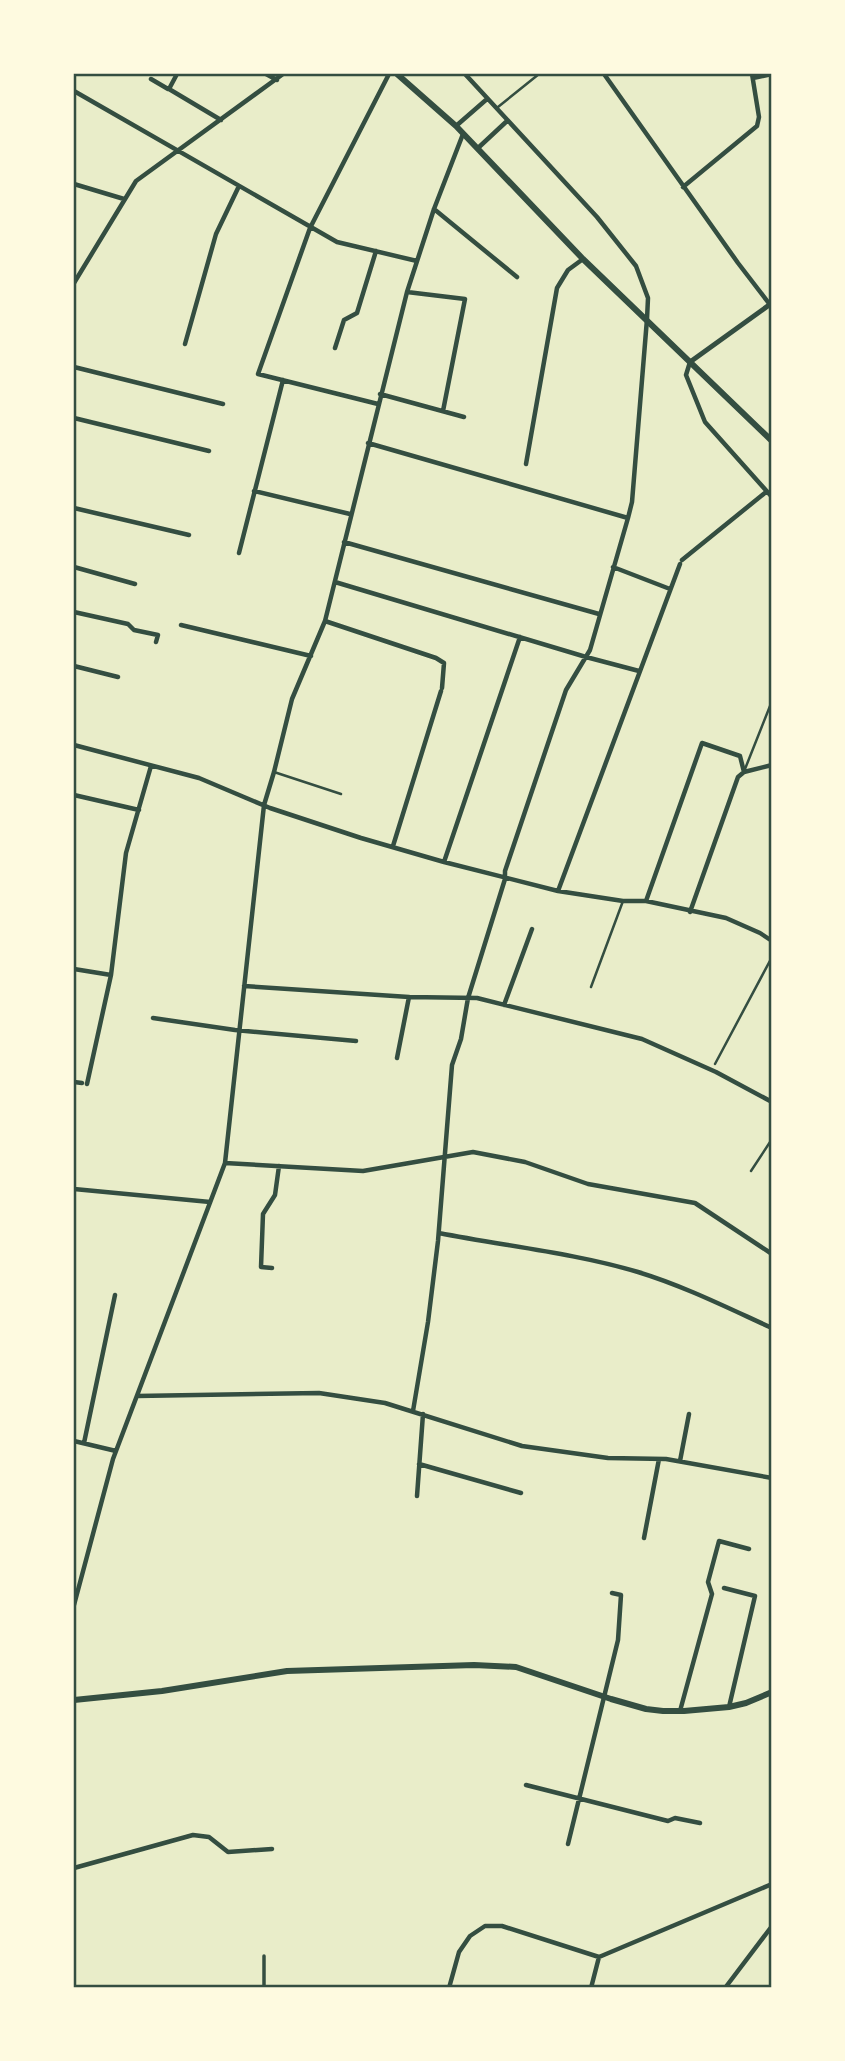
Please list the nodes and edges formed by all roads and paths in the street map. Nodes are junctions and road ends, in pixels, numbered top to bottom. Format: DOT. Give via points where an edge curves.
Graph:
graph roads {
  1 [pos="177,74"];
  2 [pos="266,74"];
  3 [pos="283,74"];
  4 [pos="389,74"];
  5 [pos="397,74"];
  6 [pos="465,74"];
  7 [pos="538,74"];
  8 [pos="604,74"];
  9 [pos="772,74"];
  10 [pos="752,76"];
  11 [pos="151,79"];
  12 [pos="276,80"];
  13 [pos="169,89"];
  14 [pos="74,91"];
  15 [pos="487,99"];
  16 [pos="496,109"];
  17 [pos="221,120"];
  18 [pos="507,121"];
  19 [pos="456,126"];
  20 [pos="464,134"];
  21 [pos="478,148"];
  22 [pos="180,150"];
  23 [pos="74,184"];
  24 [pos="239,186"];
  25 [pos="683,187"];
  26 [pos="124,199"];
  27 [pos="434,209"];
  28 [pos="310,228"];
  29 [pos="376,251"];
  30 [pos="583,259"];
  31 [pos="417,261"];
  32 [pos="517,277"];
  33 [pos="74,283"];
  34 [pos="407,292"];
  35 [pos="771,304"];
  36 [pos="647,319"];
  37 [pos="185,345"];
  38 [pos="335,348"];
  39 [pos="690,362"];
  40 [pos="74,367"];
  41 [pos="283,380"];
  42 [pos="380,394"];
  43 [pos="223,404"];
  44 [pos="378,404"];
  45 [pos="443,411"];
  46 [pos="464,417"];
  47 [pos="74,418"];
  48 [pos="772,441"];
  49 [pos="368,443"];
  50 [pos="209,451"];
  51 [pos="526,464"];
  52 [pos="254,491"];
  53 [pos="766,492"];
  54 [pos="772,497"];
  55 [pos="74,508"];
  56 [pos="350,514"];
  57 [pos="628,518"];
  58 [pos="189,534"];
  59 [pos="344,542"];
  60 [pos="239,553"];
  61 [pos="74,567"];
  62 [pos="613,568"];
  63 [pos="335,582"];
  64 [pos="135,584"];
  65 [pos="670,589"];
  66 [pos="74,612"];
  67 [pos="599,614"];
  68 [pos="325,621"];
  69 [pos="181,625"];
  70 [pos="520,637"];
  71 [pos="156,642"];
  72 [pos="311,656"];
  73 [pos="586,657"];
  74 [pos="74,666"];
  75 [pos="639,671"];
  76 [pos="118,677"];
  77 [pos="772,701"];
  78 [pos="74,745"];
  79 [pos="772,765"];
  80 [pos="151,766"];
  81 [pos="275,772"];
  82 [pos="744,772"];
  83 [pos="341,794"];
  84 [pos="74,795"];
  85 [pos="264,805"];
  86 [pos="139,810"];
  87 [pos="393,846"];
  88 [pos="444,862"];
  89 [pos="505,878"];
  90 [pos="558,891"];
  91 [pos="623,901"];
  92 [pos="646,901"];
  93 [pos="690,912"];
  94 [pos="532,929"];
  95 [pos="772,942"];
  96 [pos="772,957"];
  97 [pos="74,970"];
  98 [pos="111,975"];
  99 [pos="244,985"];
  100 [pos="591,987"];
  101 [pos="410,997"];
  102 [pos="468,998"];
  103 [pos="504,1005"];
  104 [pos="153,1018"];
  105 [pos="240,1031"];
  106 [pos="356,1041"];
  107 [pos="397,1058"];
  108 [pos="715,1064"];
  109 [pos="74,1082"];
  110 [pos="772,1102"];
  111 [pos="772,1139"];
  112 [pos="444,1156"];
  113 [pos="225,1163"];
  114 [pos="279,1166"];
  115 [pos="751,1171"];
  116 [pos="74,1189"];
  117 [pos="210,1202"];
  118 [pos="439,1233"];
  119 [pos="772,1254"];
  120 [pos="272,1268"];
  121 [pos="115,1295"];
  122 [pos="772,1328"];
  123 [pos="137,1396"];
  124 [pos="413,1411"];
  125 [pos="423,1414"];
  126 [pos="689,1414"];
  127 [pos="74,1441"];
  128 [pos="84,1443"];
  129 [pos="116,1451"];
  130 [pos="659,1459"];
  131 [pos="680,1461"];
  132 [pos="419,1464"];
  133 [pos="772,1478"];
  134 [pos="521,1493"];
  135 [pos="417,1496"];
  136 [pos="644,1538"];
  137 [pos="749,1549"];
  138 [pos="76,1588"];
  139 [pos="724,1588"];
  140 [pos="612,1593"];
  141 [pos="74,1605"];
  142 [pos="772,1692"];
  143 [pos="604,1697"];
  144 [pos="74,1700"];
  145 [pos="729,1707"];
  146 [pos="680,1711"];
  147 [pos="526,1785"];
  148 [pos="578,1798"];
  149 [pos="700,1823"];
  150 [pos="568,1844"];
  151 [pos="272,1849"];
  152 [pos="74,1868"];
  153 [pos="772,1884"];
  154 [pos="772,1926"];
  155 [pos="264,1956"];
  156 [pos="599,1957"];
  157 [pos="264,1987"];
  158 [pos="449,1987"];
  159 [pos="591,1987"];
  160 [pos="725,1987"];
  1 -- 13 [label="street"];
  2 -- 12 [label="street"];
  3 -- 12 [label="street"];
  4 -- 28 [label="street"];
  5 -- 19 [label="main road"];
  6 -- 15 [label="street"];
  7 -- 16 [label="lane"];
  8 -- 25 [label="street"];
  9 -- 10 [label="street"];
  10 -- 25 [label="street" via="757,126"];
  11 -- 13 [label="street"];
  12 -- 17 [label="street"];
  13 -- 17 [label="street"];
  14 -- 22 [label="street"];
  15 -- 16 [label="street"];
  15 -- 19 [label="street"];
  16 -- 18 [label="street"];
  17 -- 22 [label="street"];
  18 -- 21 [label="street"];
  18 -- 36 [label="street" via="597,217 639,271 648,298"];
  19 -- 20 [label="main road"];
  20 -- 21 [label="main road"];
  20 -- 27 [label="street"];
  21 -- 30 [label="main road"];
  22 -- 24 [label="street"];
  22 -- 26 [label="street" via="136,181"];
  23 -- 26 [label="street"];
  24 -- 28 [label="street"];
  24 -- 37 [label="street" via="216,234"];
  25 -- 35 [label="street"];
  26 -- 33 [label="street"];
  27 -- 31 [label="street"];
  27 -- 32 [label="street"];
  28 -- 29 [label="street" via="337,242"];
  28 -- 41 [label="street" via="258,374"];
  29 -- 31 [label="street"];
  29 -- 38 [label="street" via="357,313 344,320"];
  30 -- 36 [label="main road"];
  30 -- 51 [label="street" via="556,288"];
  31 -- 34 [label="street"];
  34 -- 42 [label="street"];
  34 -- 45 [label="street" via="465,299"];
  35 -- 39 [label="street"];
  36 -- 39 [label="main road"];
  36 -- 57 [label="street"];
  39 -- 48 [label="main road"];
  39 -- 53 [label="street" via="687,375 705,422"];
  40 -- 43 [label="street"];
  41 -- 44 [label="street"];
  41 -- 52 [label="street"];
  42 -- 44 [label="street"];
  42 -- 45 [label="street"];
  44 -- 49 [label="street"];
  45 -- 46 [label="street"];
  47 -- 50 [label="street"];
  49 -- 56 [label="street"];
  49 -- 57 [label="street"];
  52 -- 56 [label="street"];
  52 -- 60 [label="street"];
  53 -- 54 [label="street"];
  53 -- 65 [label="street" via="681,562"];
  55 -- 58 [label="street"];
  56 -- 59 [label="street"];
  57 -- 62 [label="street"];
  59 -- 63 [label="street"];
  59 -- 67 [label="street"];
  61 -- 64 [label="street"];
  62 -- 65 [label="street"];
  62 -- 67 [label="street"];
  63 -- 68 [label="street"];
  63 -- 70 [label="street"];
  65 -- 75 [label="street"];
  66 -- 71 [label="street" via="128,624 158,635"];
  67 -- 73 [label="street"];
  68 -- 72 [label="street"];
  68 -- 87 [label="street" via="444,663 441,690"];
  69 -- 72 [label="street"];
  70 -- 73 [label="street"];
  70 -- 88 [label="street"];
  72 -- 81 [label="street" via="292,699"];
  73 -- 75 [label="street"];
  73 -- 89 [label="street" via="566,690"];
  74 -- 76 [label="street"];
  75 -- 90 [label="street"];
  77 -- 82 [label="lane"];
  78 -- 80 [label="street"];
  79 -- 82 [label="street"];
  80 -- 85 [label="street" via="200,778"];
  80 -- 86 [label="street"];
  81 -- 83 [label="lane"];
  81 -- 85 [label="street"];
  82 -- 92 [label="street" via="740,755 702,743"];
  82 -- 93 [label="street" via="738,777"];
  84 -- 86 [label="street"];
  85 -- 87 [label="street"];
  85 -- 99 [label="street"];
  86 -- 98 [label="street" via="126,853"];
  87 -- 88 [label="street"];
  88 -- 89 [label="street"];
  89 -- 90 [label="street"];
  89 -- 102 [label="street"];
  90 -- 91 [label="street"];
  91 -- 92 [label="street"];
  91 -- 100 [label="lane"];
  92 -- 93 [label="street"];
  93 -- 95 [label="street" via="726,918"];
  94 -- 103 [label="street"];
  96 -- 108 [label="lane"];
  97 -- 98 [label="street"];
  98 -- 109 [label="street" via="84,1083"];
  99 -- 101 [label="street"];
  99 -- 105 [label="street"];
  101 -- 102 [label="street"];
  101 -- 107 [label="street"];
  102 -- 103 [label="street"];
  102 -- 112 [label="street" via="452,1065"];
  103 -- 110 [label="street" via="642,1039"];
  104 -- 105 [label="street"];
  105 -- 106 [label="street"];
  105 -- 113 [label="street"];
  111 -- 115 [label="lane"];
  112 -- 114 [label="street" via="363,1171"];
  112 -- 118 [label="street"];
  112 -- 119 [label="street" via="473,1152 525,1162 588,1184 695,1203"];
  113 -- 114 [label="street"];
  113 -- 117 [label="street"];
  114 -- 120 [label="street" via="275,1195 263,1214 261,1267"];
  116 -- 117 [label="street"];
  117 -- 123 [label="street"];
  118 -- 122 [label="street" via="638,1272"];
  118 -- 124 [label="street"];
  121 -- 128 [label="street"];
  123 -- 124 [label="street" via="319,1393"];
  123 -- 129 [label="street"];
  124 -- 125 [label="street"];
  125 -- 130 [label="street" via="522,1446 608,1458"];
  125 -- 132 [label="street"];
  126 -- 131 [label="street"];
  127 -- 128 [label="street"];
  128 -- 129 [label="street"];
  129 -- 138 [label="street"];
  130 -- 131 [label="street"];
  130 -- 136 [label="street"];
  131 -- 133 [label="street"];
  132 -- 134 [label="street"];
  132 -- 135 [label="street"];
  137 -- 146 [label="street" via="719,1541 708,1582 712,1594"];
  138 -- 141 [label="street"];
  139 -- 145 [label="street" via="755,1596"];
  140 -- 143 [label="street" via="621,1595 618,1640"];
  142 -- 145 [label="main road"];
  143 -- 144 [label="main road" via="516,1667 474,1665 287,1671"];
  143 -- 146 [label="main road" via="646,1709"];
  143 -- 148 [label="street"];
  145 -- 146 [label="main road"];
  147 -- 148 [label="street"];
  148 -- 149 [label="street" via="668,1821"];
  148 -- 150 [label="street"];
  151 -- 152 [label="street" via="228,1852 209,1837 193,1835"];
  153 -- 156 [label="street"];
  154 -- 160 [label="street"];
  155 -- 157 [label="street"];
  156 -- 158 [label="street" via="502,1926 485,1926 470,1936 459,1952"];
  156 -- 159 [label="street"];
}
